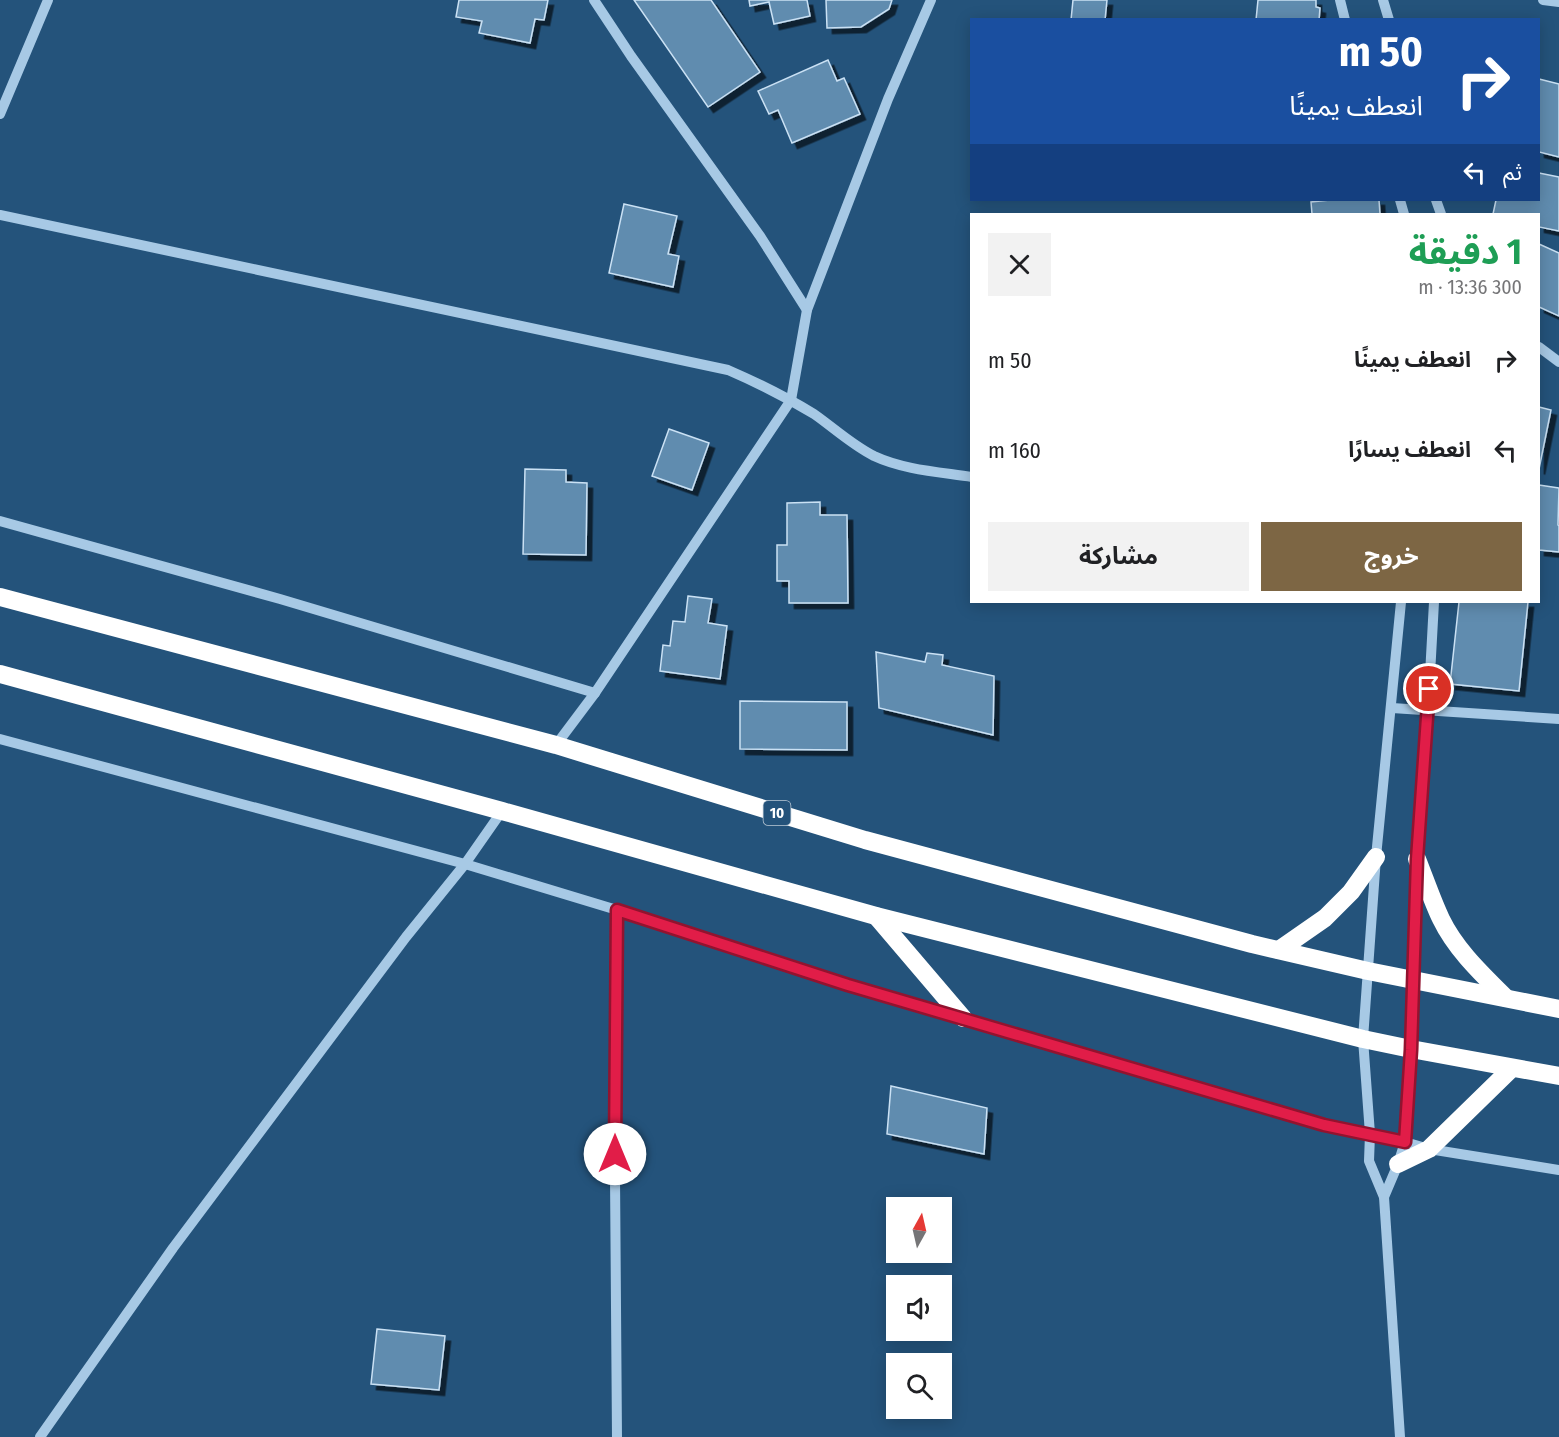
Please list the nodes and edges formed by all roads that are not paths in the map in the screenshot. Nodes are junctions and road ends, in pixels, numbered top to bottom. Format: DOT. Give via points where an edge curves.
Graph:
graph roads {
  1 [pos="48,0"];
  2 [pos="594,0"];
  3 [pos="931,0"];
  4 [pos="1340,0"];
  5 [pos="1383,0"];
  6 [pos="1543,0"];
  7 [pos="1559,2"];
  8 [pos="1344,18"];
  9 [pos="1388,18"];
  10 [pos="0,114"];
  11 [pos="0,215"];
  12 [pos="807,310"];
  13 [pos="1540,348"];
  14 [pos="1559,362"];
  15 [pos="791,400"];
  16 [pos="970,477"];
  17 [pos="0,521"];
  18 [pos="0,597"];
  19 [pos="1401,603"];
  20 [pos="1434,603"];
  21 [pos="0,674"];
  22 [pos="595,693"];
  23 [pos="1392,708"];
  24 [pos="1428,711"];
  25 [pos="1559,719"];
  26 [pos="0,739"];
  27 [pos="556,745"];
  28 [pos="502,811"];
  29 [pos="1376,857"];
  30 [pos="1417,859"];
  31 [pos="465,864"];
  32 [pos="617,910"];
  33 [pos="876,916"];
  34 [pos="1279,950"];
  35 [pos="1368,971"];
  36 [pos="1413,980"];
  37 [pos="1506,998"];
  38 [pos="1559,1009"];
  39 [pos="963,1018"];
  40 [pos="1363,1039"];
  41 [pos="1411,1050"];
  42 [pos="1511,1069"];
  43 [pos="1559,1076"];
  44 [pos="1370,1134"];
  45 [pos="1405,1142"];
  46 [pos="1429,1149"];
  47 [pos="1398,1164"];
  48 [pos="1559,1170"];
  49 [pos="1384,1197"];
  50 [pos="40,1437"];
  51 [pos="617,1437"];
  52 [pos="1400,1437"];
  1 -- 10 [label="street"];
  2 -- 12 [label="street"];
  3 -- 12 [label="street" via="888,99"];
  4 -- 8 [label="street"];
  5 -- 9 [label="street"];
  6 -- 7 [label="street"];
  11 -- 15 [label="street" via="728,370"];
  12 -- 15 [label="street"];
  13 -- 14 [label="street"];
  15 -- 16 [label="street" via="874,456 918,469"];
  15 -- 22 [label="street"];
  17 -- 22 [label="street"];
  18 -- 27 [label="highway, 10"];
  19 -- 23 [label="street"];
  20 -- 24 [label="street"];
  21 -- 28 [label="highway"];
  22 -- 27 [label="street"];
  23 -- 24 [label="street"];
  23 -- 29 [label="street"];
  24 -- 25 [label="street"];
  24 -- 30 [label="street"];
  26 -- 31 [label="street"];
  27 -- 34 [label="highway, 10" via="865,840"];
  28 -- 31 [label="street"];
  28 -- 33 [label="highway"];
  29 -- 34 [label="highway" via="1351,892 1325,918"];
  29 -- 35 [label="street"];
  30 -- 36 [label="street"];
  30 -- 37 [label="highway" via="1454,941"];
  31 -- 32 [label="street"];
  31 -- 50 [label="street" via="173,1248"];
  32 -- 39 [label="street"];
  32 -- 51 [label="street"];
  33 -- 39 [label="highway"];
  33 -- 40 [label="highway"];
  34 -- 35 [label="highway, 10"];
  35 -- 36 [label="highway, 10"];
  35 -- 40 [label="street"];
  36 -- 37 [label="highway, 10"];
  36 -- 41 [label="street"];
  37 -- 38 [label="highway, 10"];
  39 -- 44 [label="street" via="1324,1125"];
  40 -- 41 [label="highway"];
  40 -- 44 [label="street"];
  41 -- 42 [label="highway"];
  41 -- 45 [label="street"];
  42 -- 43 [label="highway"];
  42 -- 46 [label="highway"];
  44 -- 45 [label="street"];
  44 -- 49 [label="street" via="1369,1161"];
  45 -- 46 [label="street"];
  45 -- 47 [label="street"];
  46 -- 47 [label="highway"];
  46 -- 48 [label="street"];
  47 -- 49 [label="street"];
  49 -- 52 [label="street"];
}
